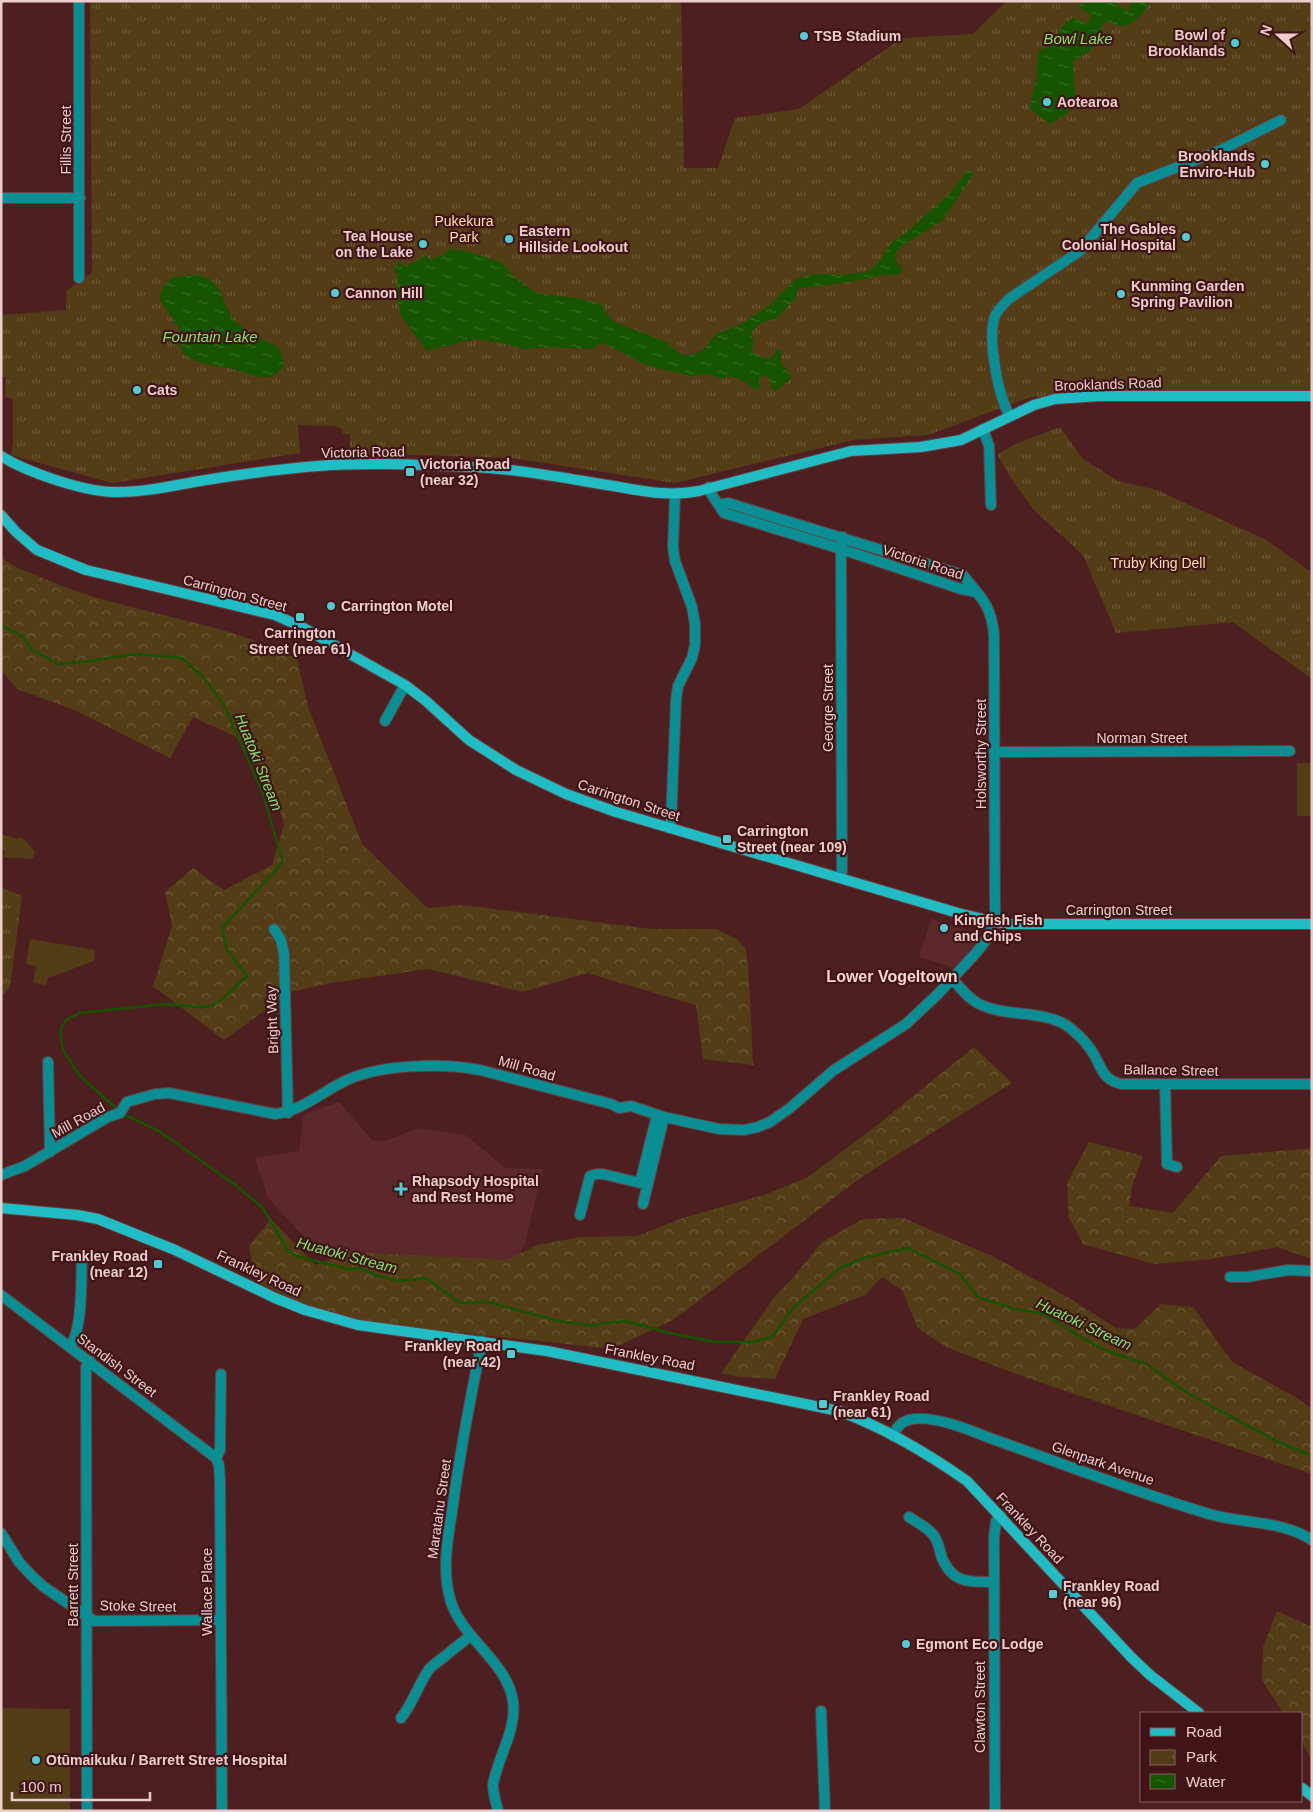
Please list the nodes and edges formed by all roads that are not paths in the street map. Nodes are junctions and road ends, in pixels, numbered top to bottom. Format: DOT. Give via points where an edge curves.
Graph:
graph roads {
  1 [pos="79,1"];
  2 [pos="1281,120"];
  3 [pos="1,198"];
  4 [pos="80,198"];
  5 [pos="79,278"];
  6 [pos="1312,396"];
  7 [pos="1010,416"];
  8 [pos="983,430"];
  9 [pos="1,456"];
  10 [pos="709,486"];
  11 [pos="674,495"];
  12 [pos="720,504"];
  13 [pos="991,505"];
  14 [pos="1,516"];
  15 [pos="843,538"];
  16 [pos="841,549"];
  17 [pos="976,592"];
  18 [pos="405,685"];
  19 [pos="385,721"];
  20 [pos="1290,751"];
  21 [pos="994,752"];
  22 [pos="669,828"];
  23 [pos="840,878"];
  24 [pos="993,922"];
  25 [pos="1312,924"];
  26 [pos="274,928"];
  27 [pos="952,980"];
  28 [pos="48,1062"];
  29 [pos="1165,1084"];
  30 [pos="1312,1084"];
  31 [pos="288,1113"];
  32 [pos="661,1116"];
  33 [pos="50,1152"];
  34 [pos="1177,1167"];
  35 [pos="1,1175"];
  36 [pos="643,1204"];
  37 [pos="1,1208"];
  38 [pos="580,1215"];
  39 [pos="82,1255"];
  40 [pos="1312,1271"];
  41 [pos="1230,1278"];
  42 [pos="1,1295"];
  43 [pos="482,1341"];
  44 [pos="70,1346"];
  45 [pos="90,1361"];
  46 [pos="221,1374"];
  47 [pos="893,1436"];
  48 [pos="216,1458"];
  49 [pos="1001,1516"];
  50 [pos="909,1517"];
  51 [pos="1,1533"];
  52 [pos="1312,1540"];
  53 [pos="994,1582"];
  54 [pos="86,1615"];
  55 [pos="221,1620"];
  56 [pos="470,1636"];
  57 [pos="821,1711"];
  58 [pos="1198,1712"];
  59 [pos="401,1718"];
  60 [pos="87,1811"];
  61 [pos="222,1811"];
  62 [pos="498,1811"];
  63 [pos="826,1811"];
  64 [pos="994,1811"];
  1 -- 4 [label="street, Fillis Street"];
  2 -- 7 [label="street" via="1220,150 1137,183 1080,251 1002,306 995,316 993,342 997,382"];
  3 -- 4 [label="street"];
  4 -- 5 [label="street, Fillis Street"];
  6 -- 7 [label="street, Brooklands Road" via="1070,397 1045,401"];
  7 -- 8 [label="street, Brooklands Road"];
  8 -- 10 [label="street, Brooklands Road" via="962,440 941,444 851,451"];
  8 -- 13 [label="street" via="989,446"];
  9 -- 11 [label="street, Victoria Road" via="53,478 111,492 273,470 384,465 531,472"];
  10 -- 11 [label="street, Victoria Road"];
  10 -- 12 [label="street, Victoria Road"];
  11 -- 22 [label="street" via="673,547 692,607 695,645 677,693 672,821"];
  12 -- 15 [label="street, Victoria Road" via="728,503"];
  12 -- 16 [label="street, Victoria Road" via="724,514"];
  14 -- 18 [label="street, Carrington Street" via="37,550 62,561 112,577 275,615"];
  15 -- 16 [label="street, George Street"];
  15 -- 17 [label="street, Victoria Road" via="963,575"];
  16 -- 17 [label="street, Victoria Road"];
  16 -- 23 [label="street, George Street"];
  17 -- 21 [label="street, Holsworthy Street" via="989,609 992,621"];
  18 -- 19 [label="street"];
  18 -- 22 [label="street, Carrington Street" via="469,740 516,770 566,794"];
  20 -- 21 [label="street, Norman Street"];
  21 -- 24 [label="street, Holsworthy Street"];
  22 -- 23 [label="street, Carrington Street"];
  23 -- 24 [label="street, Carrington Street"];
  24 -- 25 [label="street, Carrington Street"];
  24 -- 27 [label="street, Mill Road" via="987,940"];
  26 -- 31 [label="street, Bright Way" via="282,940 284,953"];
  27 -- 29 [label="street, Ballance Street" via="980,1004 1010,1013 1046,1017 1068,1027 1089,1046 1106,1078 1112,1082"];
  27 -- 32 [label="street, Mill Road" via="906,1024 834,1070 770,1122 744,1130"];
  28 -- 33 [label="street"];
  29 -- 30 [label="street, Ballance Street"];
  29 -- 34 [label="street" via="1168,1164"];
  31 -- 32 [label="street, Mill Road" via="360,1075 396,1068 462,1066"];
  31 -- 33 [label="street, Mill Road" via="275,1114 169,1092 127,1102 120,1113"];
  32 -- 36 [label="street"];
  32 -- 38 [label="street" via="640,1183 603,1174 590,1176"];
  33 -- 35 [label="street, Mill Road" via="18,1170"];
  37 -- 43 [label="street, Frankley Road" via="105,1221 275,1298 336,1320"];
  39 -- 44 [label="street" via="78,1324 75,1340"];
  40 -- 41 [label="street" via="1288,1270"];
  42 -- 44 [label="street, Standish Street"];
  43 -- 47 [label="street, Frankley Road" via="547,1350 839,1411 869,1422"];
  43 -- 56 [label="street, Maratahu Street" via="456,1477 445,1558 451,1601"];
  44 -- 45 [label="street, Standish Street"];
  45 -- 48 [label="street, Standish Street"];
  45 -- 54 [label="street, Barrett Street" via="86,1367"];
  46 -- 48 [label="street, Wallace Place" via="220,1450"];
  47 -- 49 [label="street, Frankley Road" via="967,1480"];
  47 -- 52 [label="street, Glenpark Avenue" via="902,1423 910,1419 937,1420 1189,1508 1230,1519 1287,1528"];
  48 -- 55 [label="street, Wallace Place" via="220,1482"];
  49 -- 53 [label="street, Clawton Street" via="996,1521 994,1538"];
  49 -- 58 [label="street, Frankley Road" via="1137,1663"];
  50 -- 53 [label="street" via="927,1528 936,1539 953,1576 970,1582"];
  51 -- 54 [label="street, Stoke Street" via="32,1576"];
  53 -- 64 [label="street, Clawton Street"];
  54 -- 55 [label="street, Stoke Street" via="94,1621"];
  54 -- 60 [label="street, Barrett Street"];
  55 -- 61 [label="street, Wallace Place"];
  56 -- 59 [label="street" via="430,1668"];
  56 -- 62 [label="street, Maratahu Street" via="501,1673 513,1702 511,1729 494,1779"];
  57 -- 63 [label="street"];
}
